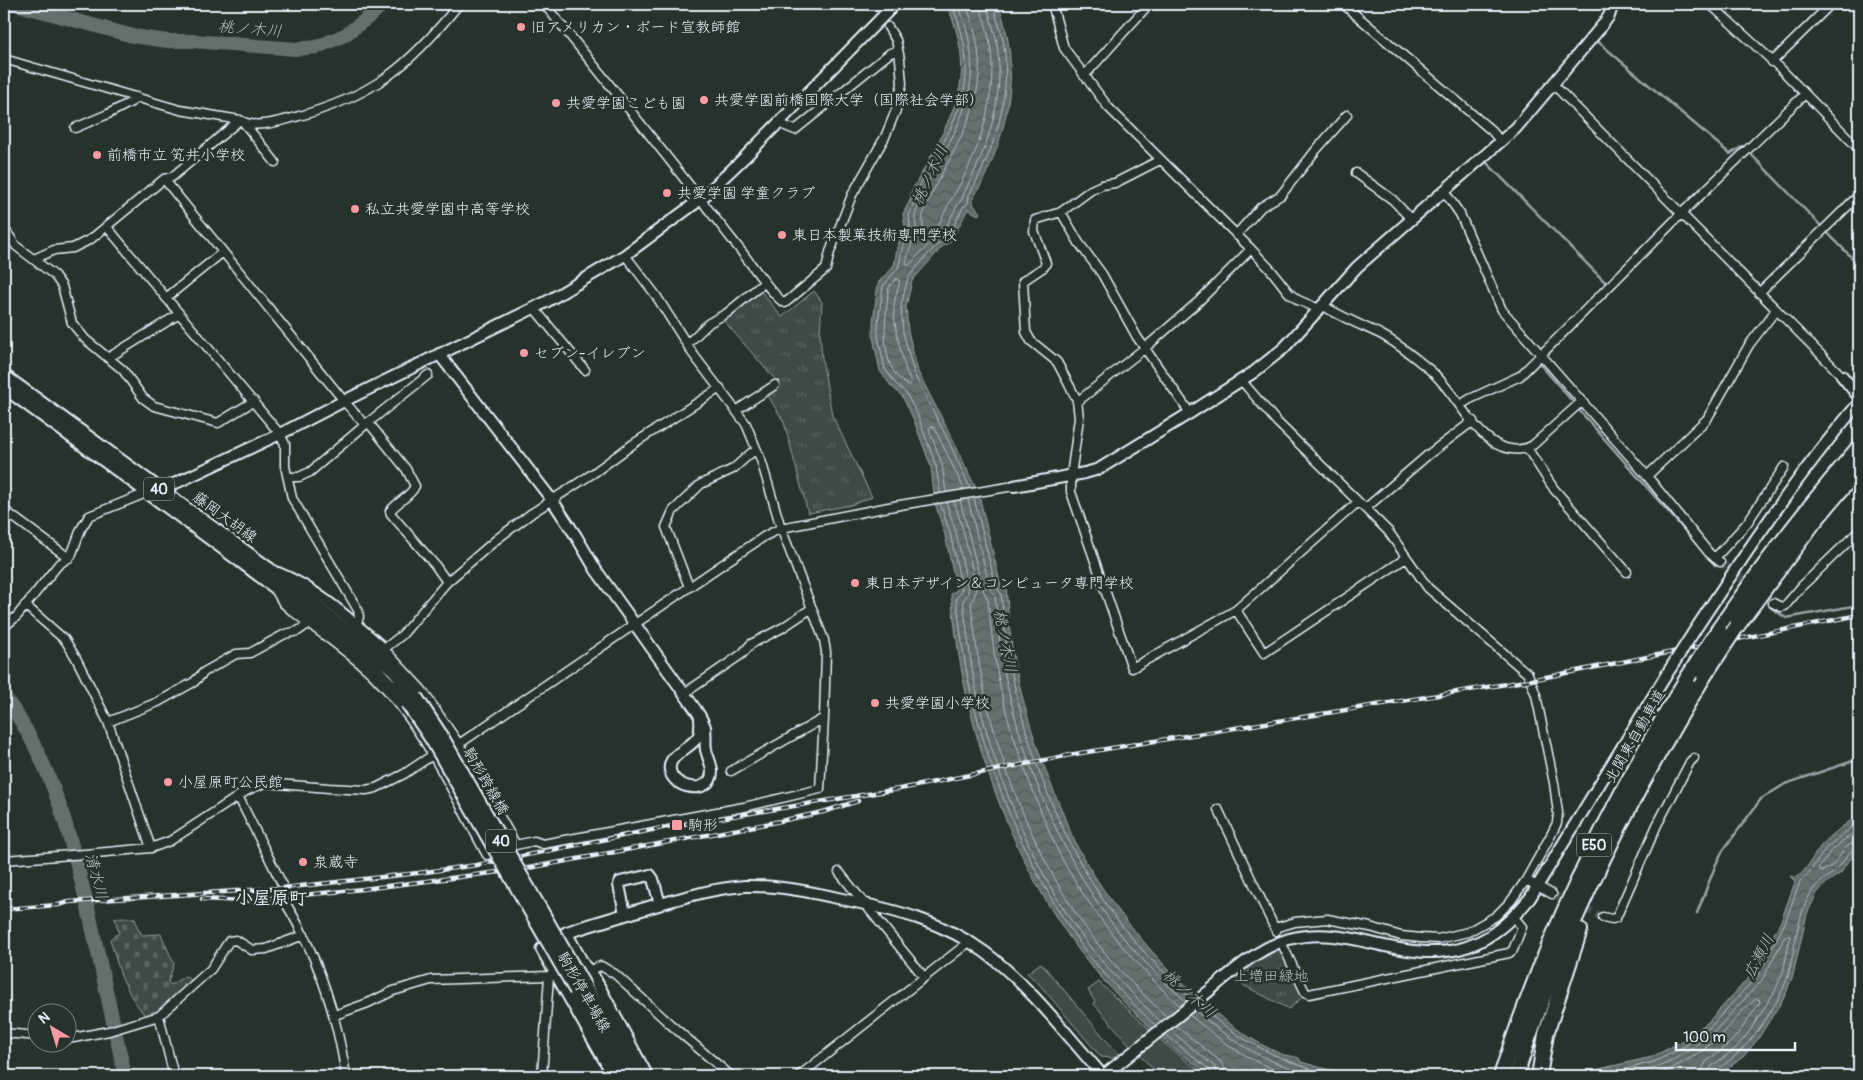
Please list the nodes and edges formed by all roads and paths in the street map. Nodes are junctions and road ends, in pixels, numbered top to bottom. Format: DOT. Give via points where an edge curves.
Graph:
graph roads {
  1 [pos="459,4"];
  2 [pos="544,4"];
  3 [pos="895,4"];
  4 [pos="1052,4"];
  5 [pos="1149,4"];
  6 [pos="1344,4"];
  7 [pos="1613,4"];
  8 [pos="1710,4"];
  9 [pos="1830,4"];
  10 [pos="888,26"];
  11 [pos="898,51"];
  12 [pos="4,59"];
  13 [pos="1772,62"];
  14 [pos="1084,76"];
  15 [pos="1553,84"];
  16 [pos="1805,94"];
  17 [pos="136,98"];
  18 [pos="1346,115"];
  19 [pos="242,122"];
  20 [pos="778,123"];
  21 [pos="76,128"];
  22 [pos="1501,142"];
  23 [pos="1859,149"];
  24 [pos="1160,160"];
  25 [pos="275,162"];
  26 [pos="1356,173"];
  27 [pos="164,179"];
  28 [pos="1444,191"];
  29 [pos="1859,195"];
  30 [pos="701,198"];
  31 [pos="1061,212"];
  32 [pos="1682,214"];
  33 [pos="1411,220"];
  34 [pos="107,227"];
  35 [pos="4,230"];
  36 [pos="1236,234"];
  37 [pos="1251,250"];
  38 [pos="223,252"];
  39 [pos="626,255"];
  40 [pos="34,259"];
  41 [pos="765,282"];
  42 [pos="1759,293"];
  43 [pos="166,298"];
  44 [pos="1321,307"];
  45 [pos="534,308"];
  46 [pos="1776,310"];
  47 [pos="180,314"];
  48 [pos="688,344"];
  49 [pos="1145,348"];
  50 [pos="439,354"];
  51 [pos="1541,356"];
  52 [pos="108,358"];
  53 [pos="585,370"];
  54 [pos="428,375"];
  55 [pos="4,376"];
  56 [pos="1842,376"];
  57 [pos="1240,380"];
  58 [pos="775,384"];
  59 [pos="4,387"];
  60 [pos="720,388"];
  61 [pos="1859,397"];
  62 [pos="344,400"];
  63 [pos="254,401"];
  64 [pos="1077,402"];
  65 [pos="1581,402"];
  66 [pos="1859,403"];
  67 [pos="1460,405"];
  68 [pos="737,410"];
  69 [pos="1190,413"];
  70 [pos="1472,421"];
  71 [pos="367,423"];
  72 [pos="280,434"];
  73 [pos="1859,447"];
  74 [pos="1528,448"];
  75 [pos="757,451"];
  76 [pos="1784,467"];
  77 [pos="1859,468"];
  78 [pos="1071,476"];
  79 [pos="1647,476"];
  80 [pos="289,477"];
  81 [pos="1014,486"];
  82 [pos="155,491"];
  83 [pos="552,500"];
  84 [pos="1358,502"];
  85 [pos="1366,508"];
  86 [pos="4,510"];
  87 [pos="782,528"];
  88 [pos="1859,530"];
  89 [pos="69,558"];
  90 [pos="1406,558"];
  91 [pos="269,569"];
  92 [pos="1627,572"];
  93 [pos="447,582"];
  94 [pos="689,587"];
  95 [pos="276,588"];
  96 [pos="1773,603"];
  97 [pos="25,605"];
  98 [pos="812,608"];
  99 [pos="1236,610"];
  100 [pos="306,622"];
  101 [pos="635,624"];
  102 [pos="356,625"];
  103 [pos="4,627"];
  104 [pos="384,649"];
  105 [pos="685,693"];
  106 [pos="412,700"];
  107 [pos="700,716"];
  108 [pos="824,718"];
  109 [pos="108,722"];
  110 [pos="459,744"];
  111 [pos="431,755"];
  112 [pos="1694,758"];
  113 [pos="731,772"];
  114 [pos="1637,791"];
  115 [pos="238,796"];
  116 [pos="1218,809"];
  117 [pos="516,845"];
  118 [pos="151,848"];
  119 [pos="4,860"];
  120 [pos="839,872"];
  121 [pos="1526,880"];
  122 [pos="282,884"];
  123 [pos="1537,886"];
  124 [pos="1552,894"];
  125 [pos="285,902"];
  126 [pos="862,903"];
  127 [pos="660,904"];
  128 [pos="626,914"];
  129 [pos="1514,917"];
  130 [pos="1602,917"];
  131 [pos="566,934"];
  132 [pos="304,935"];
  133 [pos="969,942"];
  134 [pos="1284,948"];
  135 [pos="590,970"];
  136 [pos="552,975"];
  137 [pos="924,977"];
  138 [pos="581,989"];
  139 [pos="335,1015"];
  140 [pos="159,1016"];
  141 [pos="4,1033"];
  142 [pos="28,1035"];
  143 [pos="78,1038"];
  144 [pos="174,1076"];
  145 [pos="346,1076"];
  146 [pos="542,1076"];
  147 [pos="614,1076"];
  148 [pos="624,1076"];
  149 [pos="635,1076"];
  150 [pos="647,1076"];
  151 [pos="731,1076"];
  152 [pos="798,1076"];
  153 [pos="1103,1076"];
  154 [pos="1501,1076"];
  155 [pos="1516,1076"];
  156 [pos="1539,1076"];
  1 -- 19 [label="street" via="409,60 355,97 283,121"];
  2 -- 30 [label="street"];
  3 -- 20 [label="street"];
  4 -- 14 [label="street" via="1062,44"];
  5 -- 14 [label="street"];
  6 -- 22 [label="street"];
  7 -- 15 [label="street" via="1601,27"];
  8 -- 13 [label="street"];
  9 -- 13 [label="street"];
  10 -- 11 [label="street"];
  11 -- 20 [label="street" via="890,53 795,130"];
  11 -- 41 [label="street" via="902,84 896,110 886,137 852,195 826,269 785,302"];
  12 -- 17 [label="street"];
  13 -- 16 [label="street"];
  14 -- 24 [label="street" via="1113,113"];
  15 -- 22 [label="street"];
  15 -- 32 [label="street"];
  16 -- 23 [label="street"];
  16 -- 32 [label="street"];
  17 -- 19 [label="street"];
  17 -- 21 [label="street"];
  18 -- 36 [label="street" via="1281,195 1261,207"];
  19 -- 25 [label="street"];
  19 -- 27 [label="street" via="172,177"];
  20 -- 30 [label="street"];
  22 -- 28 [label="street"];
  24 -- 31 [label="street" via="1091,190"];
  24 -- 36 [label="street"];
  26 -- 33 [label="street" via="1393,200"];
  27 -- 34 [label="street"];
  27 -- 38 [label="street"];
  28 -- 33 [label="street"];
  28 -- 51 [label="street" via="1460,214 1502,310"];
  29 -- 42 [label="street"];
  30 -- 39 [label="street"];
  30 -- 41 [label="street"];
  31 -- 49 [label="street"];
  31 -- 64 [label="street" via="1034,220 1034,231 1046,263 1023,281 1025,327 1031,341 1056,362"];
  32 -- 42 [label="street"];
  32 -- 51 [label="street"];
  33 -- 44 [label="street" via="1357,267"];
  34 -- 40 [label="street" via="73,248 54,250"];
  34 -- 43 [label="street"];
  35 -- 40 [label="street" via="16,246"];
  36 -- 37 [label="street"];
  37 -- 44 [label="street" via="1289,293"];
  37 -- 49 [label="street"];
  38 -- 43 [label="street"];
  38 -- 62 [label="street"];
  39 -- 45 [label="street"];
  39 -- 48 [label="street"];
  40 -- 52 [label="street" via="62,286 72,323"];
  41 -- 48 [label="street" via="727,313 709,323"];
  42 -- 46 [label="street"];
  43 -- 47 [label="street"];
  44 -- 57 [label="street" via="1284,348"];
  44 -- 67 [label="street" via="1397,345 1430,371"];
  45 -- 50 [label="street"];
  45 -- 53 [label="street"];
  46 -- 56 [label="street"];
  46 -- 79 [label="street" via="1749,344 1707,419"];
  47 -- 52 [label="street"];
  47 -- 63 [label="street"];
  48 -- 60 [label="street"];
  49 -- 64 [label="street"];
  49 -- 69 [label="street"];
  50 -- 62 [label="street"];
  50 -- 83 [label="street"];
  51 -- 65 [label="street"];
  51 -- 67 [label="street" via="1516,378"];
  52 -- 63 [label="street" via="154,406 218,423"];
  54 -- 71 [label="street"];
  55 -- 82 [label="main road, 藤岡大胡線 / 40"];
  56 -- 61 [label="street"];
  57 -- 69 [label="street"];
  57 -- 84 [label="street"];
  58 -- 68 [label="street"];
  59 -- 82 [label="main road, 藤岡大胡線 / 40"];
  60 -- 68 [label="street"];
  60 -- 83 [label="street"];
  62 -- 71 [label="street"];
  62 -- 72 [label="street"];
  63 -- 72 [label="street"];
  64 -- 78 [label="street" via="1078,432"];
  65 -- 74 [label="street"];
  65 -- 79 [label="street"];
  66 -- 123 [label="street, bridge" via="1792,486 1693,633"];
  67 -- 70 [label="street"];
  68 -- 75 [label="street"];
  69 -- 78 [label="street" via="1099,469"];
  70 -- 74 [label="street" via="1497,445"];
  70 -- 85 [label="street"];
  71 -- 80 [label="street" via="305,475"];
  71 -- 93 [label="street" via="406,469 415,486 395,505 391,514"];
  72 -- 80 [label="street" via="286,444 285,466"];
  72 -- 82 [label="street"];
  73 -- 154 [label="highway, 北関東自動車道 / E50, bridge" via="1803,513 1719,629 1626,783 1564,911"];
  74 -- 92 [label="street" via="1554,488"];
  75 -- 87 [label="street"];
  75 -- 94 [label="street" via="733,469 701,484 674,511 666,527"];
  76 -- 79 [label="street" via="1752,516 1717,560"];
  77 -- 114 [label="highway, 北関東自動車道 / E50, bridge" via="1804,535 1737,626"];
  78 -- 81 [label="street"];
  78 -- 99 [label="street" via="1071,492 1132,668"];
  80 -- 102 [label="street" via="292,498 358,610"];
  81 -- 87 [label="street"];
  82 -- 89 [label="street" via="89,516"];
  82 -- 91 [label="main road, 藤岡大胡線 / 40"];
  82 -- 95 [label="main road, 藤岡大胡線 / 40"];
  83 -- 93 [label="street" via="497,539"];
  83 -- 101 [label="street"];
  84 -- 85 [label="street"];
  84 -- 99 [label="street"];
  85 -- 90 [label="street"];
  86 -- 89 [label="street"];
  87 -- 94 [label="street"];
  87 -- 98 [label="street"];
  88 -- 96 [label="street" via="1800,587 1785,606"];
  89 -- 97 [label="street" via="58,565"];
  90 -- 99 [label="street" via="1264,653"];
  90 -- 121 [label="street" via="1428,588 1523,668 1531,680 1554,783 1558,820"];
  91 -- 102 [label="street" via="308,588"];
  91 -- 106 [label="main road, 藤岡大胡線 / 40" via="394,670"];
  93 -- 104 [label="street" via="402,635"];
  94 -- 101 [label="street"];
  95 -- 100 [label="street" via="284,603"];
  95 -- 106 [label="main road, 藤岡大胡線 / 40" via="361,654"];
  97 -- 103 [label="street"];
  97 -- 109 [label="street" via="65,640"];
  98 -- 105 [label="street" via="751,644 742,654"];
  98 -- 108 [label="street" via="826,652"];
  100 -- 109 [label="street" via="298,631 285,634 250,653 236,654 158,702"];
  100 -- 111 [label="street" via="372,675 411,722"];
  101 -- 105 [label="street"];
  101 -- 110 [label="street"];
  102 -- 104 [label="street"];
  104 -- 110 [label="street" via="422,690"];
  105 -- 107 [label="street"];
  106 -- 138 [label="main road, 駒形跨線橋 / 40, bridge" via="441,735"];
  107 -- 107 [label="street" via="705,727 712,773 707,782 689,787 678,782 670,765 697,737"];
  108 -- 113 [label="street"];
  108 -- 117 [label="street" via="820,789 816,791 543,844 534,840"];
  109 -- 118 [label="street"];
  110 -- 111 [label="street"];
  110 -- 117 [label="street"];
  111 -- 115 [label="street" via="376,788 265,783"];
  111 -- 117 [label="street" via="487,855"];
  112 -- 130 [label="street" via="1657,825 1616,918"];
  114 -- 155 [label="highway, 北関東自動車道 / E50" via="1576,917"];
  114 -- 156 [label="highway" via="1584,920 1544,1042"];
  115 -- 118 [label="street" via="170,841"];
  115 -- 122 [label="street"];
  116 -- 121 [label="street" via="1276,930 1294,922 1327,919 1401,936 1438,939 1454,936 1496,916"];
  118 -- 119 [label="street"];
  120 -- 126 [label="street"];
  121 -- 123 [label="street"];
  123 -- 124 [label="street"];
  123 -- 129 [label="street"];
  125 -- 132 [label="street"];
  126 -- 127 [label="street" via="810,891 745,886 716,889"];
  126 -- 133 [label="street" via="913,916"];
  126 -- 137 [label="street"];
  127 -- 128 [label="main road, 駒形停車場線"];
  127 -- 128 [label="street" via="650,875 623,880 619,885"];
  128 -- 131 [label="main road, 駒形停車場線"];
  129 -- 134 [label="street" via="1522,927 1509,953 1309,994 1305,992"];
  129 -- 153 [label="street" via="1480,942 1438,953 1401,950 1342,936 1316,935 1277,944 1226,977"];
  131 -- 135 [label="main road, 駒形停車場線" via="584,966"];
  131 -- 136 [label="main road, 駒形停車場線" via="542,948"];
  132 -- 139 [label="street"];
  132 -- 140 [label="street" via="266,949 252,950 236,940 229,941 211,969"];
  133 -- 137 [label="street"];
  133 -- 153 [label="street" via="1021,984"];
  135 -- 150 [label="main road, 駒形停車場線"];
  135 -- 151 [label="street" via="601,966 615,974"];
  136 -- 139 [label="street" via="431,980 393,991"];
  136 -- 146 [label="street"];
  136 -- 147 [label="main road, 駒形停車場線"];
  137 -- 152 [label="street"];
  138 -- 148 [label="main road, 40"];
  138 -- 149 [label="main road, 40" via="605,1019"];
  139 -- 145 [label="street"];
  140 -- 143 [label="street"];
  140 -- 144 [label="street"];
  141 -- 142 [label="street"];
}
